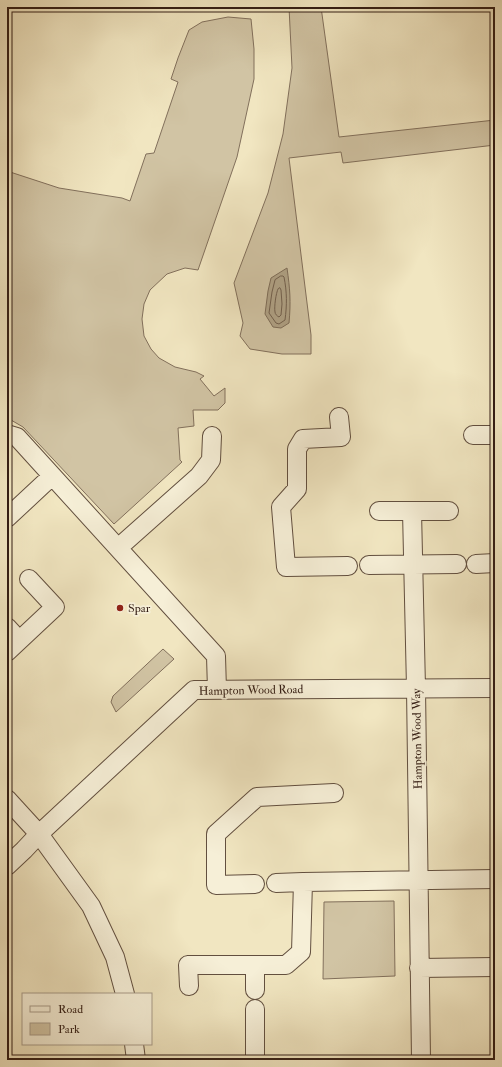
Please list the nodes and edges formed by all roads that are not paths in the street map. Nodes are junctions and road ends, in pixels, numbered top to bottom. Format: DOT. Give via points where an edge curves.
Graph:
graph roads {
  1 [pos="340,417"];
  2 [pos="7,434"];
  3 [pos="473,435"];
  4 [pos="495,435"];
  5 [pos="212,436"];
  6 [pos="52,476"];
  7 [pos="379,511"];
  8 [pos="412,511"];
  9 [pos="449,511"];
  10 [pos="7,518"];
  11 [pos="118,548"];
  12 [pos="495,563"];
  13 [pos="413,564"];
  14 [pos="457,564"];
  15 [pos="476,564"];
  16 [pos="369,565"];
  17 [pos="348,566"];
  18 [pos="29,579"];
  19 [pos="7,627"];
  20 [pos="13,646"];
  21 [pos="416,688"];
  22 [pos="495,688"];
  23 [pos="217,690"];
  24 [pos="334,793"];
  25 [pos="7,799"];
  26 [pos="39,834"];
  27 [pos="7,866"];
  28 [pos="495,879"];
  29 [pos="418,880"];
  30 [pos="303,882"];
  31 [pos="276,883"];
  32 [pos="255,884"];
  33 [pos="255,965"];
  34 [pos="495,967"];
  35 [pos="419,968"];
  36 [pos="189,986"];
  37 [pos="255,990"];
  38 [pos="126,993"];
  39 [pos="255,1009"];
  40 [pos="134,1045"];
  41 [pos="136,1060"];
  42 [pos="255,1060"];
  43 [pos="421,1060"];
  1 -- 17 [label="street" via="341,437 303,439 297,449 297,489 281,507 286,567"];
  2 -- 6 [label="street" via="18,437"];
  3 -- 4 [label="street"];
  5 -- 11 [label="street" via="211,460 199,476"];
  6 -- 10 [label="street"];
  6 -- 11 [label="street"];
  7 -- 8 [label="street"];
  8 -- 9 [label="street"];
  8 -- 13 [label="street, Hampton Wood Way"];
  11 -- 23 [label="street" via="216,656"];
  12 -- 15 [label="street"];
  13 -- 14 [label="street"];
  13 -- 16 [label="street"];
  13 -- 21 [label="street, Hampton Wood Way"];
  18 -- 20 [label="street" via="55,607"];
  19 -- 20 [label="street"];
  21 -- 22 [label="street, Hampton Wood Road"];
  21 -- 23 [label="street, Hampton Wood Road"];
  21 -- 29 [label="street, Hampton Wood Way"];
  23 -- 26 [label="street, Hampton Wood Road" via="194,690"];
  24 -- 32 [label="street" via="257,797 216,834 216,885"];
  25 -- 26 [label="street"];
  26 -- 27 [label="street, Hampton Wood Road"];
  26 -- 38 [label="street" via="91,906 115,957"];
  28 -- 29 [label="street"];
  29 -- 30 [label="street"];
  29 -- 35 [label="street, Hampton Wood Way"];
  30 -- 31 [label="street"];
  30 -- 33 [label="street" via="301,952 286,965"];
  33 -- 36 [label="street" via="188,965"];
  33 -- 37 [label="street"];
  34 -- 35 [label="street"];
  35 -- 43 [label="street, Hampton Wood Way"];
  39 -- 42 [label="street"];
  40 -- 41 [label="street"];
}
